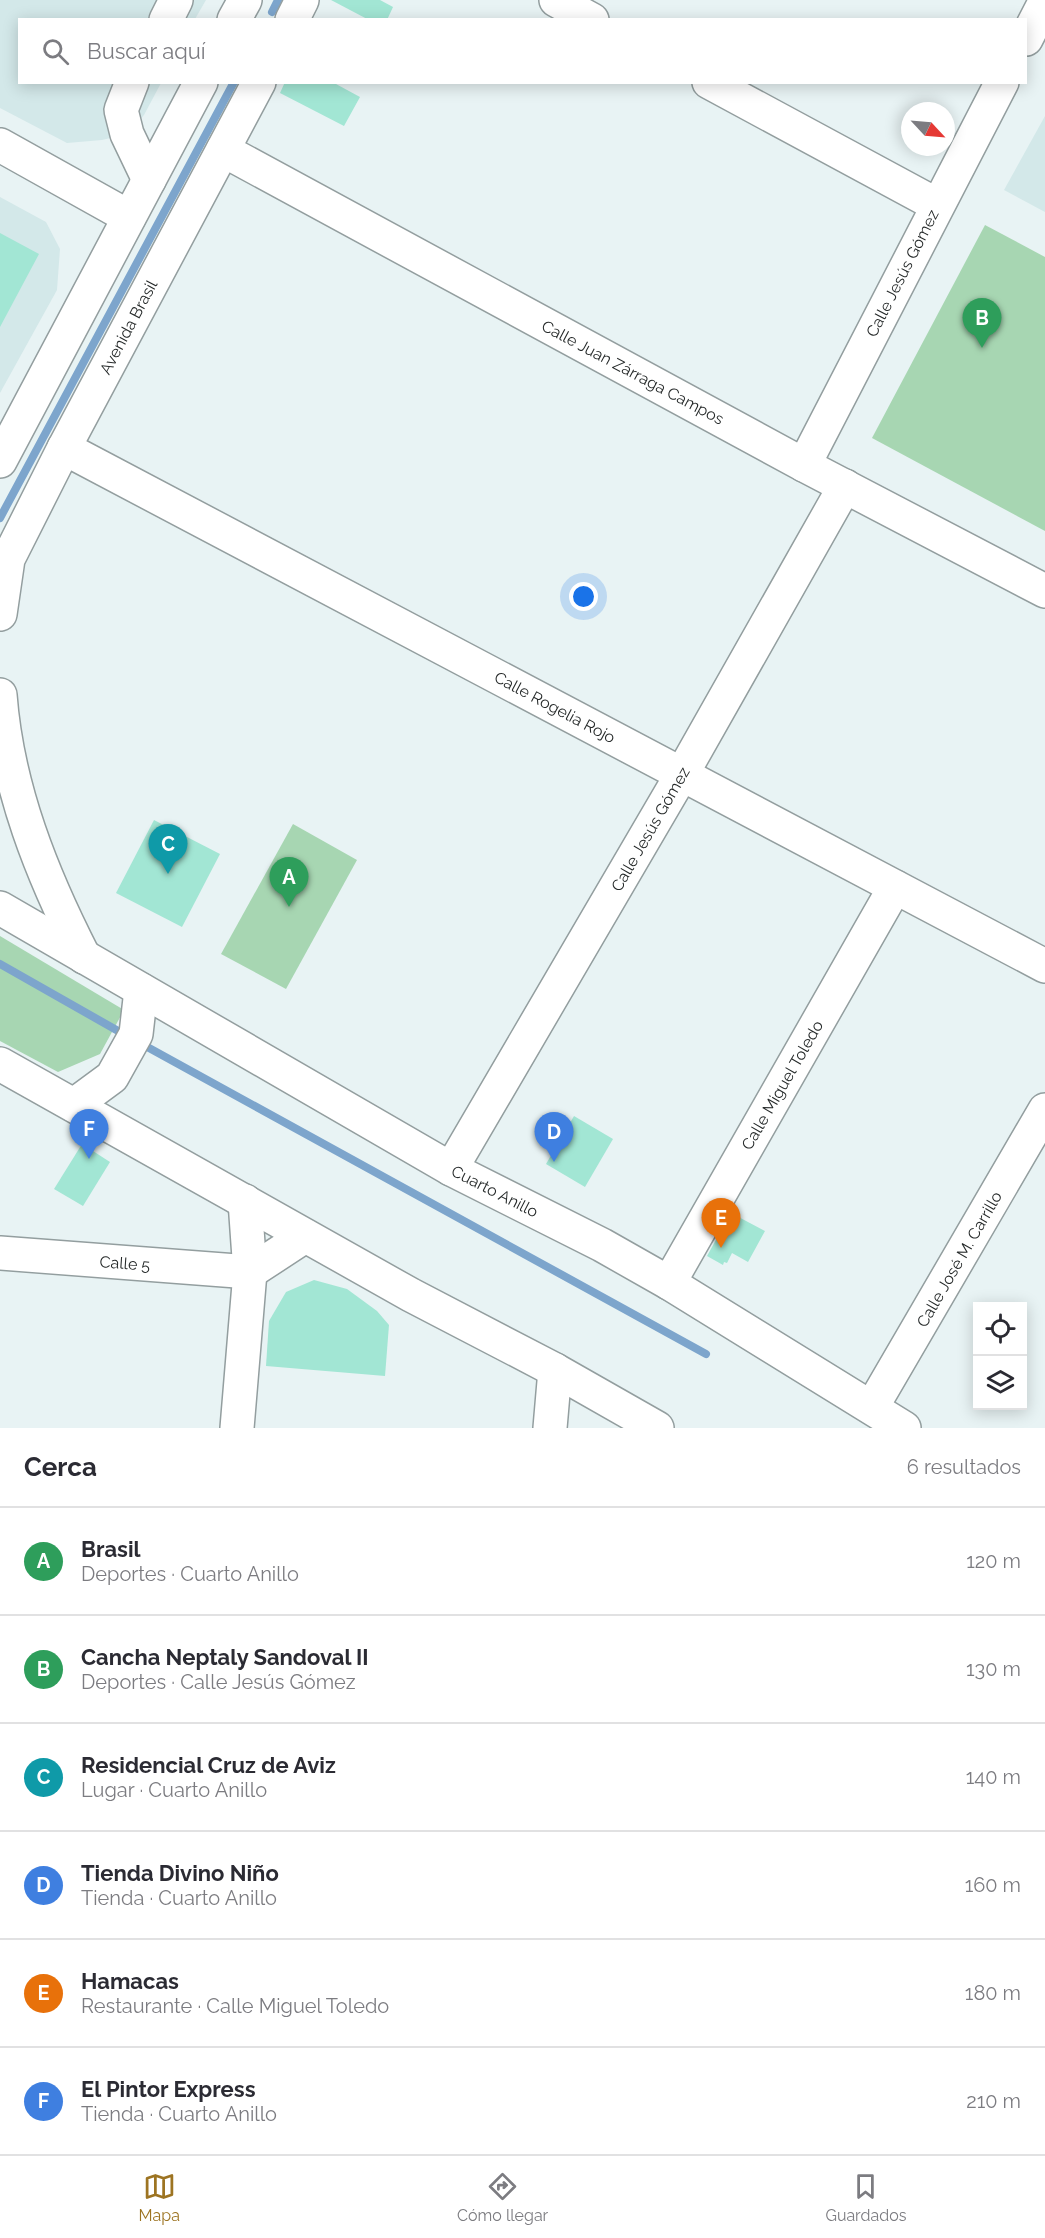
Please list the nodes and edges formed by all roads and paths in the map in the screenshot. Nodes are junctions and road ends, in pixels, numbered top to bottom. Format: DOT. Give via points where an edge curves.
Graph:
graph roads {
  1 [pos="176,0"];
  2 [pos="245,0"];
  3 [pos="302,0"];
  4 [pos="556,0"];
  5 [pos="1045,2"];
  6 [pos="167,18"];
  7 [pos="235,18"];
  8 [pos="293,18"];
  9 [pos="588,18"];
  10 [pos="1027,37"];
  11 [pos="131,84"];
  12 [pos="200,84"];
  13 [pos="258,84"];
  14 [pos="714,84"];
  15 [pos="1001,84"];
  16 [pos="0,145"];
  17 [pos="223,150"];
  18 [pos="149,180"];
  19 [pos="937,205"];
  20 [pos="129,217"];
  21 [pos="64,448"];
  22 [pos="0,461"];
  23 [pos="804,465"];
  24 [pos="845,486"];
  25 [pos="3,562"];
  26 [pos="1045,591"];
  27 [pos="0,614"];
  28 [pos="0,695"];
  29 [pos="682,774"];
  30 [pos="895,887"];
  31 [pos="0,908"];
  32 [pos="84,957"];
  33 [pos="1045,966"];
  34 [pos="141,990"];
  35 [pos="0,1064"];
  36 [pos="74,1106"];
  37 [pos="1045,1110"];
  38 [pos="451,1169"];
  39 [pos="245,1202"];
  40 [pos="305,1236"];
  41 [pos="0,1253"];
  42 [pos="250,1272"];
  43 [pos="669,1283"];
  44 [pos="555,1370"];
  45 [pos="872,1407"];
  46 [pos="237,1428"];
  47 [pos="550,1428"];
  48 [pos="657,1428"];
  49 [pos="904,1428"];
  1 -- 6 [label="main road"];
  2 -- 7 [label="main road"];
  3 -- 8 [label="main road"];
  4 -- 9 [label="main road"];
  5 -- 10 [label="main road"];
  11 -- 18 [label="main road" via="121,110 127,134"];
  12 -- 18 [label="main road"];
  13 -- 17 [label="main road, Avenida Brasil"];
  14 -- 19 [label="main road"];
  15 -- 19 [label="main road, Calle Jesús Gómez"];
  16 -- 20 [label="main road"];
  17 -- 21 [label="main road, Avenida Brasil"];
  17 -- 23 [label="main road, Calle Juan Zárraga Campos"];
  18 -- 20 [label="main road"];
  19 -- 23 [label="main road, Calle Jesús Gómez"];
  20 -- 22 [label="main road"];
  21 -- 25 [label="main road, Avenida Brasil"];
  21 -- 29 [label="main road, Calle Rogelia Rojo"];
  23 -- 24 [label="main road, Calle Juan Zárraga Campos"];
  24 -- 26 [label="main road, Calle Juan Zárraga Campos"];
  24 -- 29 [label="main road, Calle Jesús Gómez"];
  25 -- 27 [label="main road, Avenida Brasil"];
  28 -- 32 [label="main road" via="8,755 30,833 58,907"];
  29 -- 30 [label="main road, Calle Rogelia Rojo"];
  29 -- 38 [label="main road, Calle Jesús Gómez"];
  30 -- 33 [label="main road, Calle Rogelia Rojo"];
  30 -- 43 [label="main road, Calle Miguel Toledo"];
  31 -- 32 [label="main road, Cuarto Anillo"];
  32 -- 34 [label="main road, Cuarto Anillo"];
  34 -- 36 [label="main road" via="136,1034 112,1077"];
  34 -- 38 [label="main road, Cuarto Anillo"];
  35 -- 36 [label="main road"];
  36 -- 39 [label="main road"];
  37 -- 45 [label="main road, Calle José M. Carrillo"];
  38 -- 43 [label="main road, Cuarto Anillo"];
  39 -- 40 [label="main road"];
  39 -- 42 [label="main road"];
  40 -- 42 [label="main road"];
  40 -- 44 [label="main road"];
  41 -- 42 [label="main road, Calle 5"];
  42 -- 46 [label="main road"];
  43 -- 45 [label="main road, Cuarto Anillo"];
  44 -- 47 [label="main road"];
  44 -- 48 [label="main road"];
  45 -- 49 [label="main road, Cuarto Anillo"];
}
